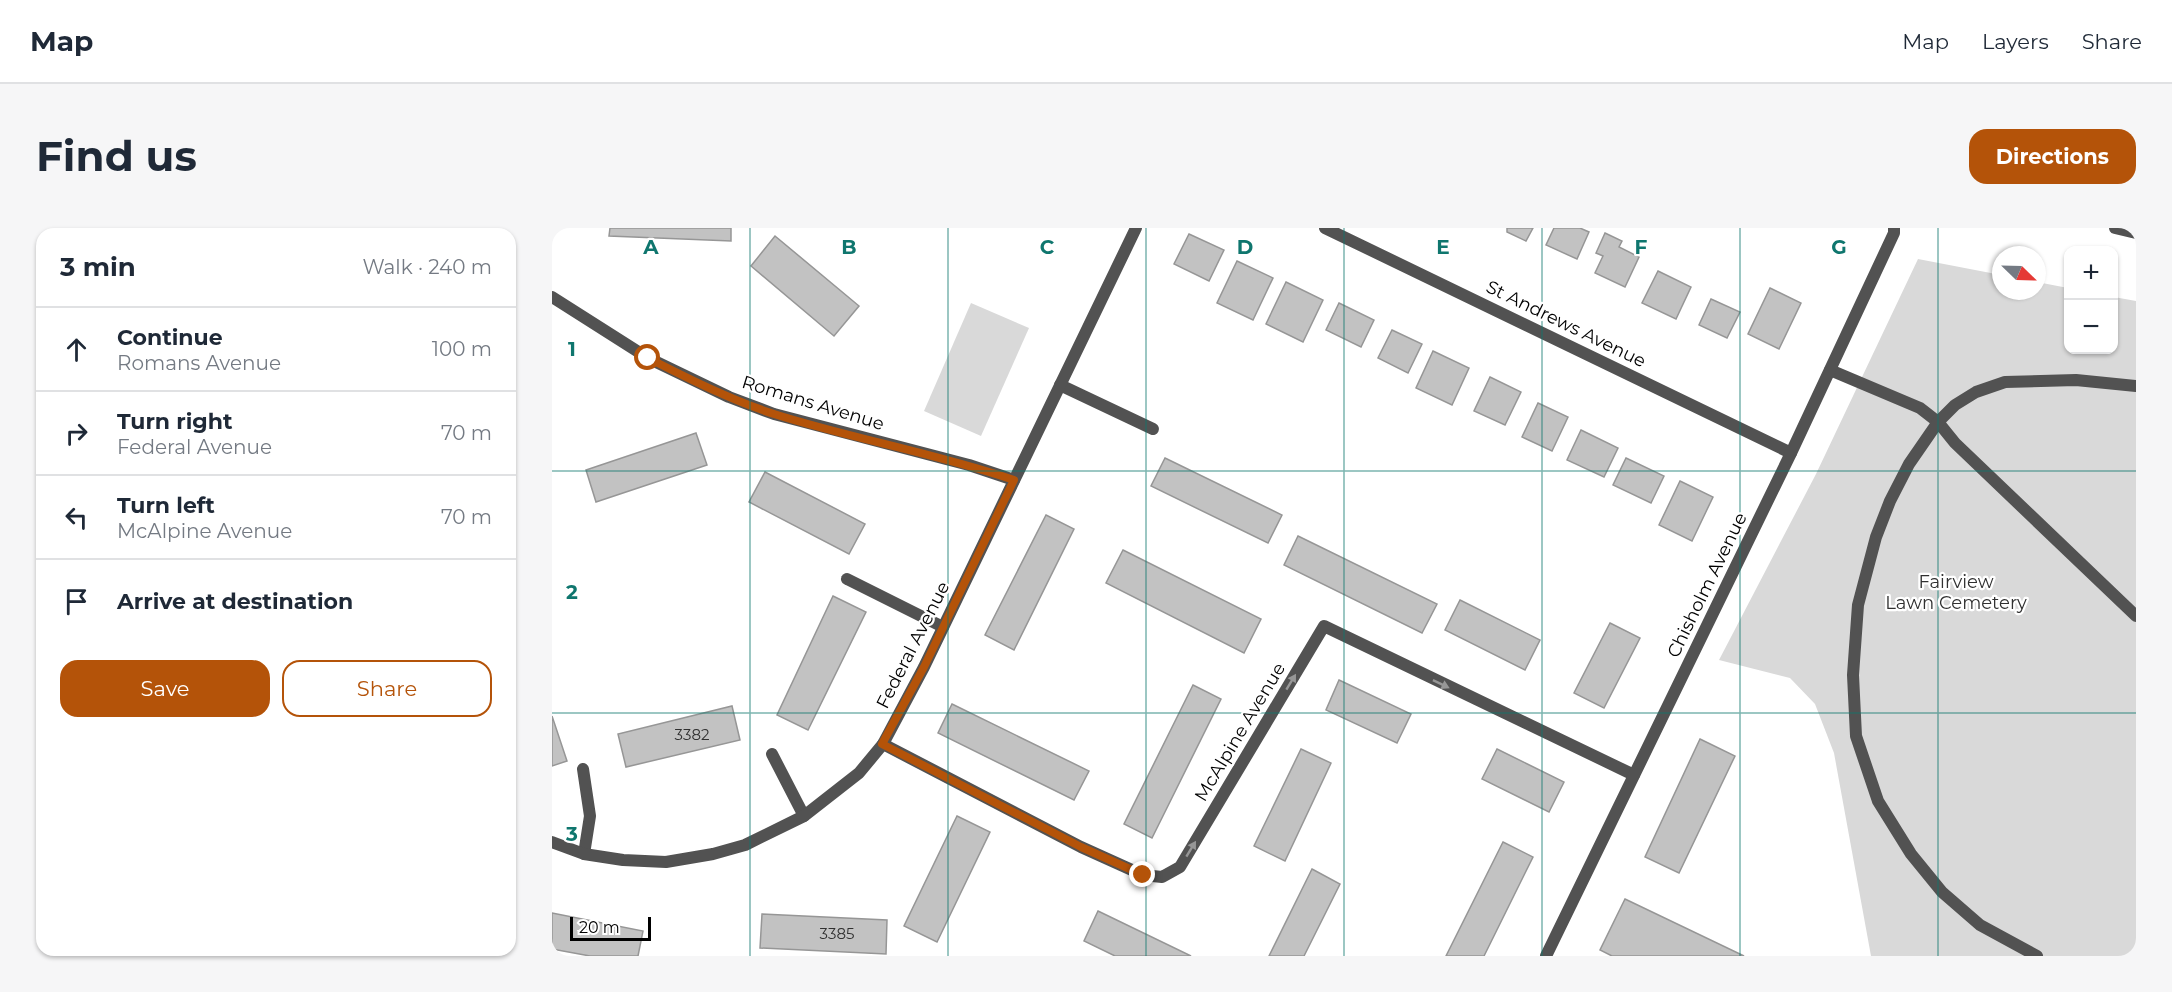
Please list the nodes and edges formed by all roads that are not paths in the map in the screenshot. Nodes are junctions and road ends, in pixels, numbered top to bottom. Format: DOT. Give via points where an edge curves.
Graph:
graph roads {
  1 [pos="1136,228"];
  2 [pos="1325,228"];
  3 [pos="2115,228"];
  4 [pos="1891,230"];
  5 [pos="2136,233"];
  6 [pos="552,297"];
  7 [pos="1830,370"];
  8 [pos="1060,385"];
  9 [pos="2136,386"];
  10 [pos="1938,422"];
  11 [pos="1153,429"];
  12 [pos="1791,453"];
  13 [pos="1014,480"];
  14 [pos="846,579"];
  15 [pos="2136,616"];
  16 [pos="943,627"];
  17 [pos="882,744"];
  18 [pos="772,754"];
  19 [pos="583,769"];
  20 [pos="1634,775"];
  21 [pos="804,816"];
  22 [pos="552,842"];
  23 [pos="584,854"];
  24 [pos="1546,956"];
  25 [pos="2037,956"];
  1 -- 8 [label="street, Federal Avenue"];
  2 -- 12 [label="street, St Andrews Avenue"];
  3 -- 5 [label="street"];
  4 -- 7 [label="street, Chisholm Avenue"];
  6 -- 13 [label="street, Romans Avenue" via="648,358 729,397 774,414"];
  7 -- 10 [label="street" via="1920,408"];
  7 -- 12 [label="street, Chisholm Avenue"];
  8 -- 11 [label="street"];
  8 -- 13 [label="street, Federal Avenue"];
  9 -- 10 [label="street" via="2076,380 2006,382 1969,396"];
  10 -- 15 [label="street" via="1955,443"];
  10 -- 25 [label="street" via="1890,501 1858,605 1853,675 1856,736 1878,801 1911,855 1942,892 1980,925"];
  12 -- 20 [label="street, Chisholm Avenue"];
  13 -- 16 [label="street, Federal Avenue"];
  14 -- 16 [label="street"];
  16 -- 17 [label="street, Federal Avenue"];
  17 -- 20 [label="street, McAlpine Avenue, one-way" via="1081,847 1143,875 1162,877 1180,867 1324,626"];
  17 -- 21 [label="street, Federal Avenue" via="859,773"];
  18 -- 21 [label="street"];
  19 -- 23 [label="street" via="590,816"];
  20 -- 24 [label="street, Chisholm Avenue"];
  21 -- 23 [label="street, Federal Avenue" via="744,845 704,856 666,862"];
  22 -- 23 [label="street, Federal Avenue"];
}
